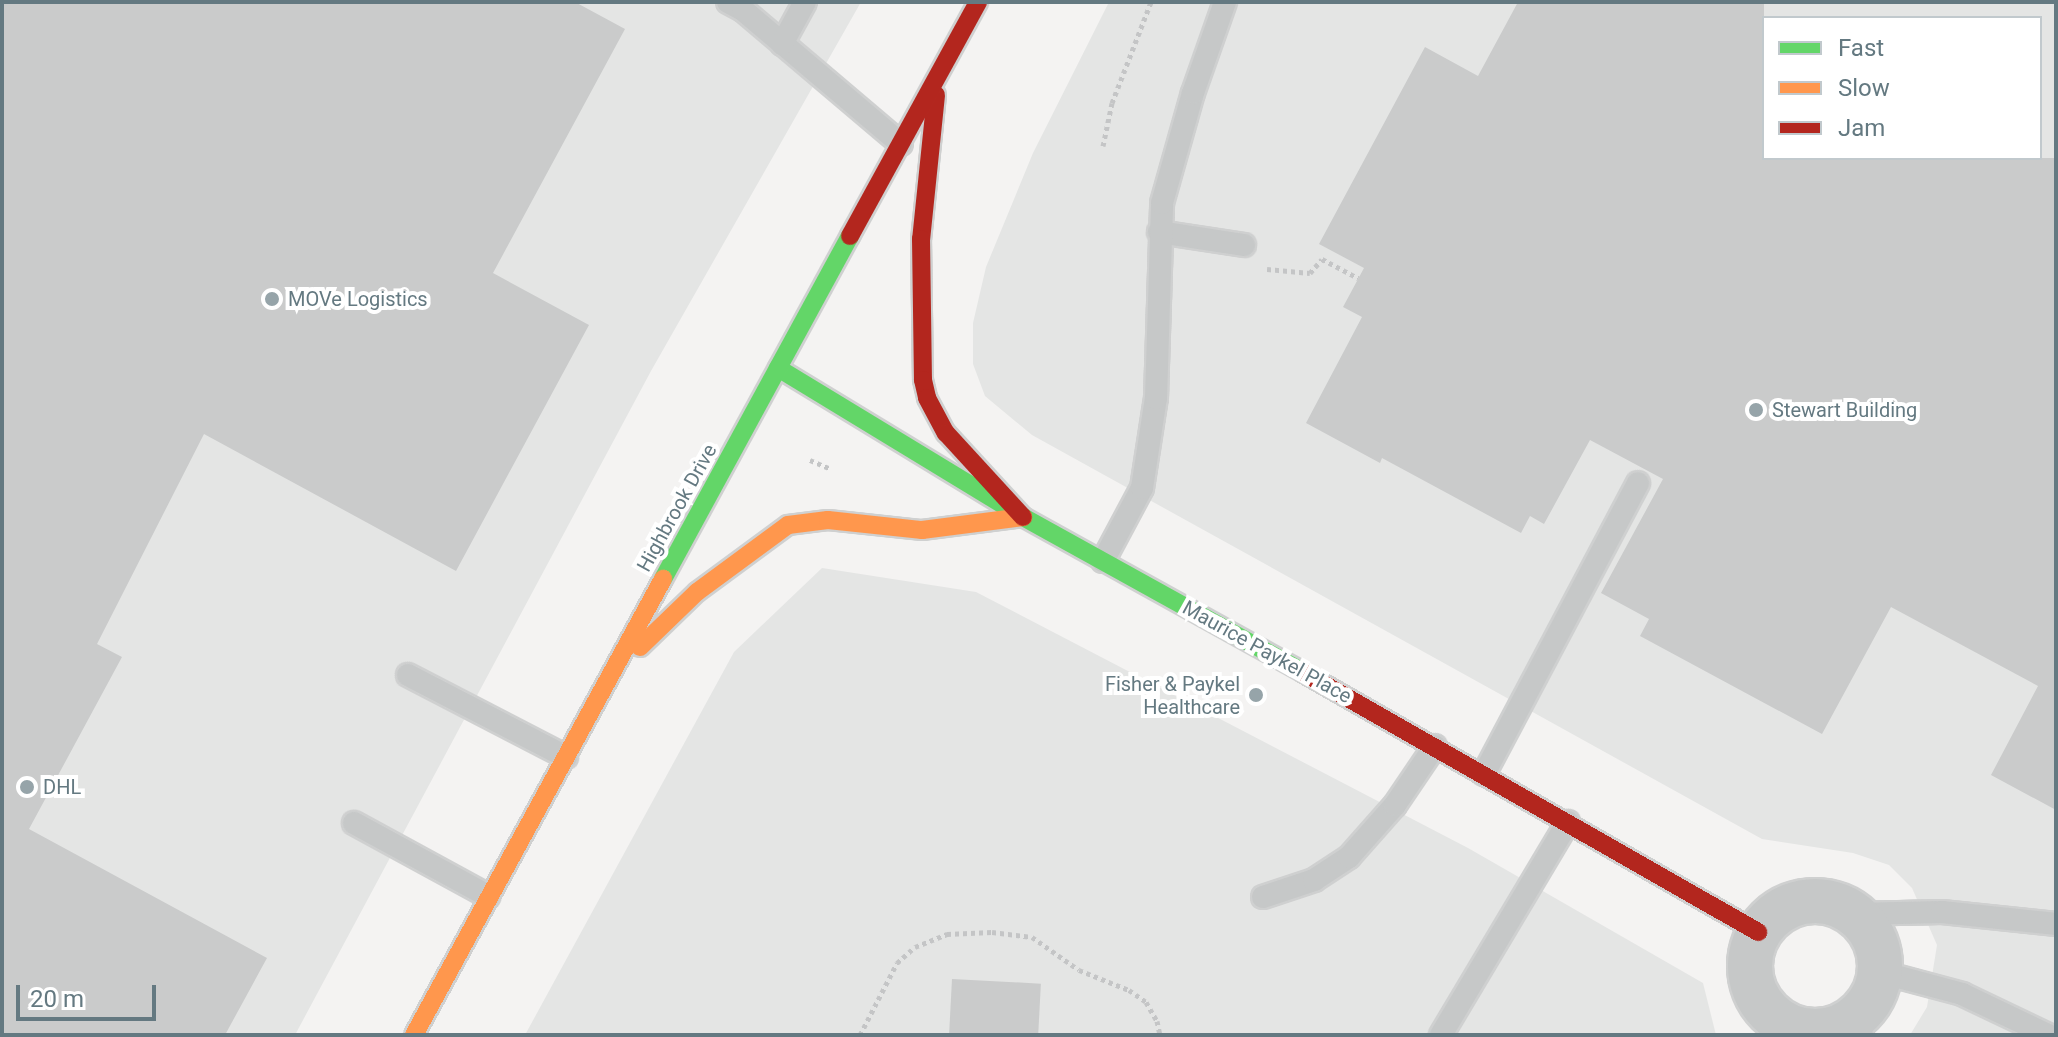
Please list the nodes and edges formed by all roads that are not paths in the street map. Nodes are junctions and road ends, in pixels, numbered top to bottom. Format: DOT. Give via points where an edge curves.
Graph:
graph roads {
  1 [pos="728,2"];
  2 [pos="805,2"];
  3 [pos="978,2"];
  4 [pos="1225,2"];
  5 [pos="782,44"];
  6 [pos="939,72"];
  7 [pos="901,144"];
  8 [pos="1159,232"];
  9 [pos="1244,245"];
  10 [pos="778,368"];
  11 [pos="1638,483"];
  12 [pos="1023,517"];
  13 [pos="1103,561"];
  14 [pos="408,675"];
  15 [pos="610,677"];
  16 [pos="1435,746"];
  17 [pos="566,757"];
  18 [pos="1484,774"];
  19 [pos="1568,822"];
  20 [pos="354,823"];
  21 [pos="488,896"];
  22 [pos="1263,897"];
  23 [pos="1855,914"];
  24 [pos="2056,924"];
  25 [pos="1758,932"];
  26 [pos="1880,972"];
  27 [pos="1857,1028"];
  28 [pos="414,1035"];
  29 [pos="1441,1035"];
  30 [pos="2048,1035"];
  1 -- 5 [label="lane"];
  2 -- 5 [label="lane"];
  3 -- 6 [label="main road, Highbrook Drive"];
  4 -- 8 [label="lane" via="1189,107"];
  5 -- 7 [label="lane"];
  6 -- 7 [label="main road, Highbrook Drive"];
  6 -- 12 [label="main road" via="921,239 923,380 946,433"];
  7 -- 10 [label="main road, Highbrook Drive"];
  8 -- 9 [label="lane"];
  8 -- 13 [label="lane" via="1156,398 1142,488"];
  10 -- 12 [label="main road, Maurice Paykel Place"];
  10 -- 15 [label="main road, Highbrook Drive"];
  11 -- 18 [label="lane"];
  12 -- 13 [label="main road, Maurice Paykel Place"];
  12 -- 15 [label="main road" via="922,530 828,520 788,525 697,592"];
  13 -- 16 [label="main road, Maurice Paykel Place"];
  14 -- 17 [label="lane"];
  15 -- 17 [label="main road, Highbrook Drive"];
  16 -- 18 [label="main road, Maurice Paykel Place"];
  16 -- 22 [label="lane" via="1395,805 1349,857 1314,880"];
  17 -- 21 [label="main road, Highbrook Drive"];
  18 -- 19 [label="main road, Maurice Paykel Place"];
  19 -- 25 [label="main road, Maurice Paykel Place"];
  19 -- 29 [label="lane"];
  20 -- 21 [label="lane"];
  21 -- 28 [label="main road, Highbrook Drive"];
  23 -- 24 [label="lane" via="1942,912"];
  23 -- 25 [label="street" via="1836,904 1792,904"];
  23 -- 26 [label="street" via="1879,950"];
  25 -- 27 [label="street" via="1750,956 1751,981 1761,1004 1779,1022 1803,1031"];
  26 -- 27 [label="street"];
  26 -- 30 [label="lane" via="1962,994"];
}
